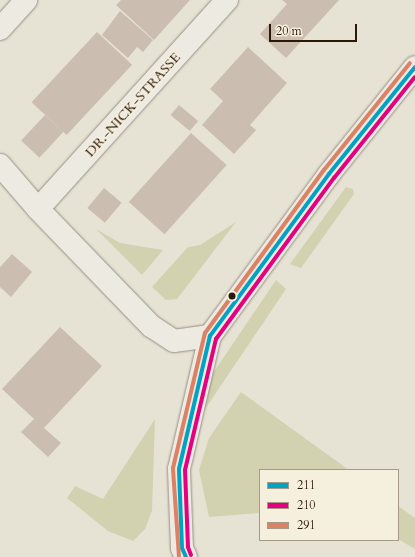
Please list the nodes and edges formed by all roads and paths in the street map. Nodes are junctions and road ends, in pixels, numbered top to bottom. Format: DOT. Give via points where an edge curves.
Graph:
graph roads {
  1 [pos="26,0"];
  2 [pos="227,0"];
  3 [pos="0,29"];
  4 [pos="415,67"];
  5 [pos="0,165"];
  6 [pos="38,209"];
  7 [pos="210,336"];
  8 [pos="186,557"];
  1 -- 3 [label="street"];
  2 -- 6 [label="street, DR.-NICK-STRASSE"];
  4 -- 7 [label="street" via="329,174"];
  5 -- 6 [label="street"];
  6 -- 7 [label="street" via="167,339"];
  7 -- 8 [label="street" via="193,399 179,469 182,548"];
}
